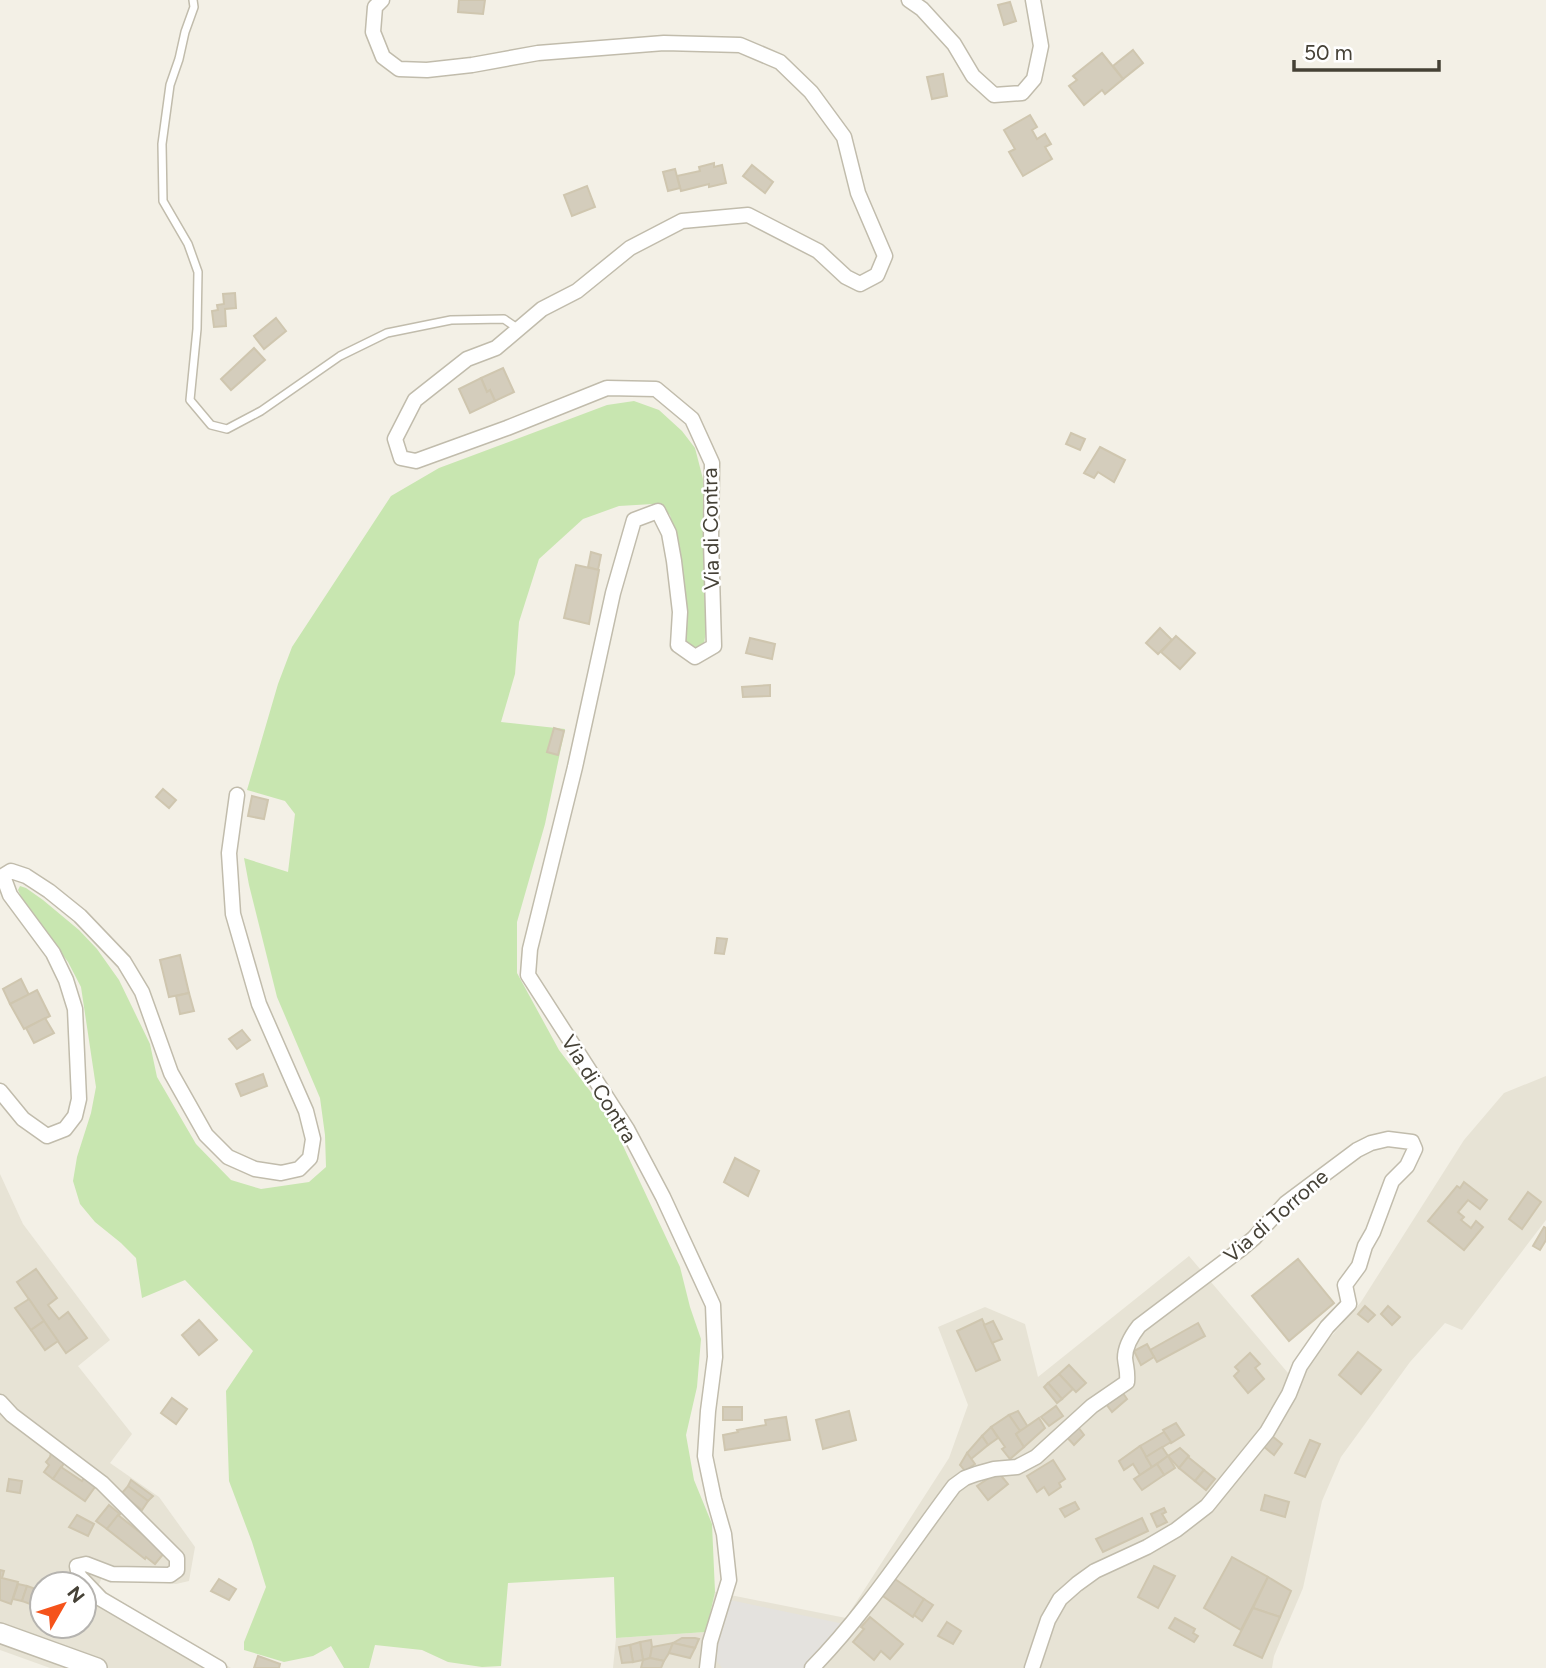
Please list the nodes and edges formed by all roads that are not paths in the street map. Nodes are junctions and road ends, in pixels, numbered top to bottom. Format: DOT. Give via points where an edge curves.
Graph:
graph roads {
  1 [pos="193,0"];
  2 [pos="382,0"];
  3 [pos="909,0"];
  4 [pos="1033,0"];
  5 [pos="517,328"];
  6 [pos="237,795"];
  7 [pos="0,1091"];
  8 [pos="0,1402"];
  9 [pos="0,1633"];
  10 [pos="97,1668"];
  11 [pos="219,1668"];
  12 [pos="707,1668"];
  13 [pos="812,1668"];
  14 [pos="1032,1668"];
  1 -- 5 [label="lane" via="170,85 162,144 163,201 198,272 190,400 211,425 227,429 239,423 340,356 387,333 451,320 503,319"];
  2 -- 5 [label="street, Via di Contra" via="375,7 373,32 383,57 399,69 427,70 538,53 653,43 740,45 780,62 811,92 844,137 858,193 885,256 877,275 860,284 818,251 748,215 682,221 630,248 577,290"];
  3 -- 4 [label="street" via="954,44 973,76 995,95 1022,93 1034,79 1041,46"];
  5 -- 12 [label="street, Via di Contra" via="496,348 467,359 415,400 395,439 401,458 416,461 607,388 619,388 656,389 692,419 712,463 714,646 695,657 678,645 680,612 670,533 657,511 634,520 530,949 528,975 627,1129 713,1305 715,1357 705,1457 724,1534 729,1580"];
  6 -- 7 [label="street" via="229,853 233,914 259,1004 306,1111 313,1139 310,1158 299,1169 281,1174 228,1157 206,1135 171,1073 142,992 124,962 49,891 11,871 3,876 10,895 53,953 75,1009 79,1099 75,1116 65,1129 47,1136 23,1119"];
  8 -- 11 [label="street" via="102,1483 177,1558 177,1570 170,1575 112,1574 86,1564 77,1566 79,1576 101,1600"];
  9 -- 10 [label="street"];
  13 -- 14 [label="street, Via di Torrone" via="954,1486 976,1474 1017,1467 1036,1457 1126,1382 1125,1356 1139,1326 1254,1238 1286,1203 1371,1143 1388,1139 1412,1142 1415,1149 1392,1181 1359,1266 1345,1285 1349,1304 1300,1366 1267,1432 1207,1506 1147,1547 1095,1571 1060,1599"];
}
